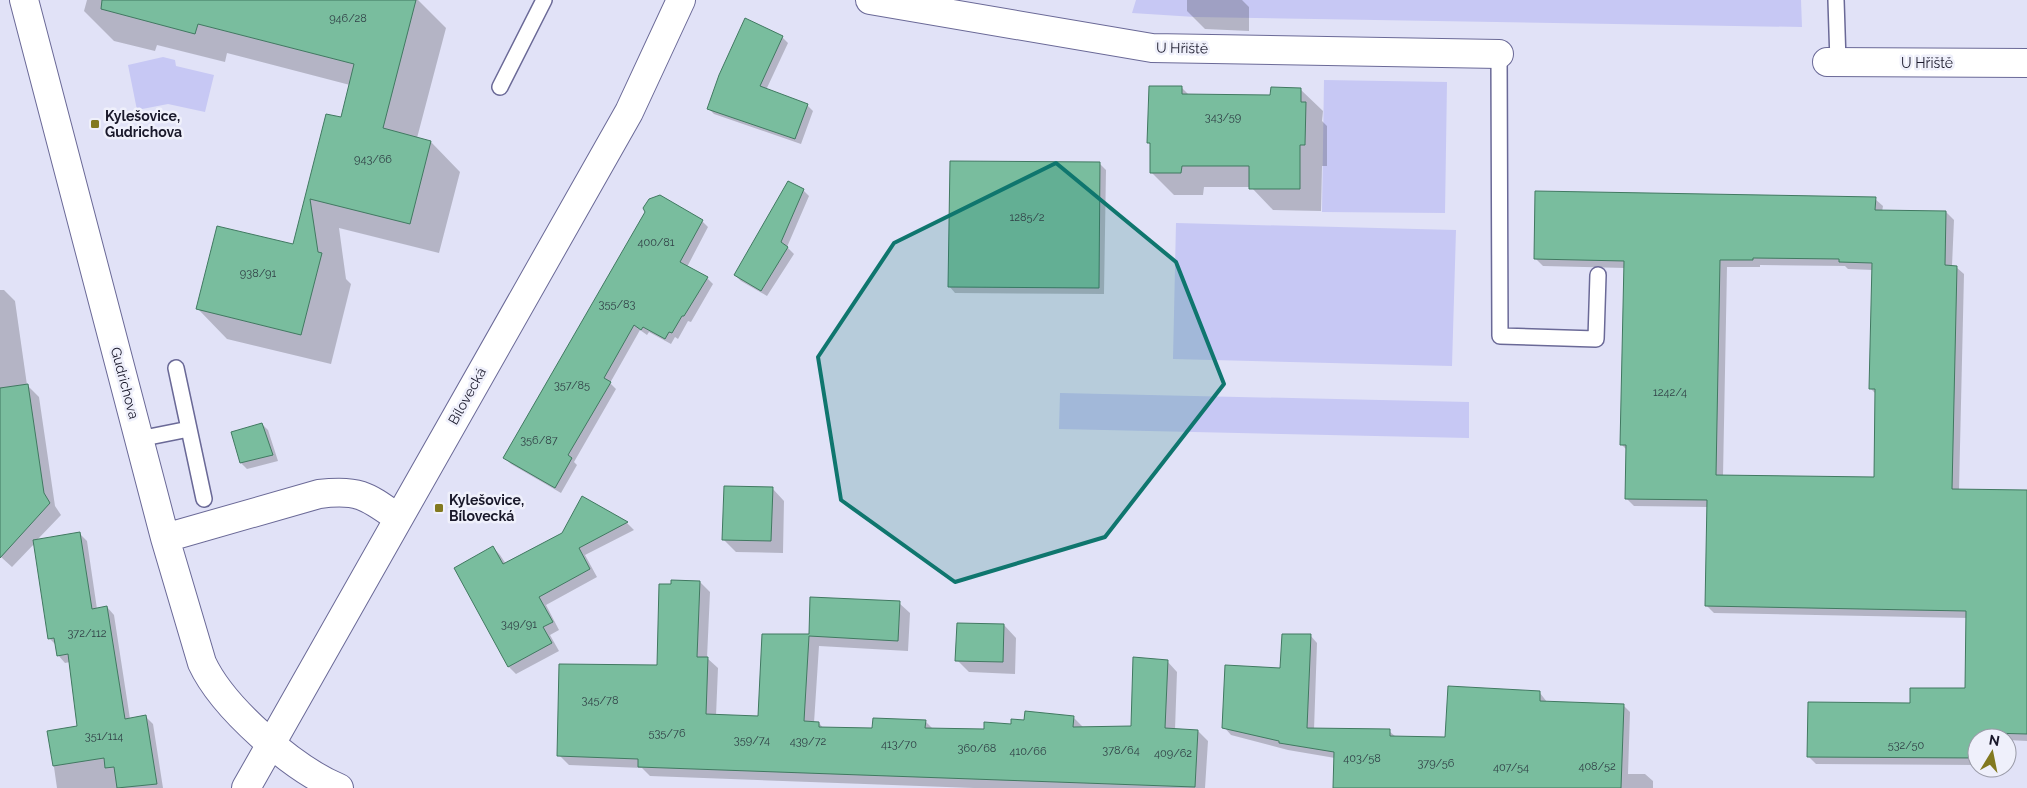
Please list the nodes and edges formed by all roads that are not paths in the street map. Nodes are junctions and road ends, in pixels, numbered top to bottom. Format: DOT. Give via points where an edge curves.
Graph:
graph roads {
  1 [pos="24,0"];
  2 [pos="544,0"];
  3 [pos="681,0"];
  4 [pos="870,0"];
  5 [pos="1836,0"];
  6 [pos="1499,54"];
  7 [pos="1832,62"];
  8 [pos="2027,63"];
  9 [pos="500,87"];
  10 [pos="1598,275"];
  11 [pos="176,368"];
  12 [pos="189,429"];
  13 [pos="139,439"];
  14 [pos="204,499"];
  15 [pos="398,518"];
  16 [pos="165,538"];
  17 [pos="271,742"];
  18 [pos="246,788"];
  19 [pos="339,788"];
  1 -- 13 [label="street, Gudrichova"];
  2 -- 9 [label="lane"];
  3 -- 15 [label="street, Bílovecká" via="628,112"];
  4 -- 6 [label="street, U Hřiště" via="1152,48"];
  5 -- 7 [label="lane"];
  6 -- 10 [label="lane" via="1500,336 1596,340"];
  7 -- 8 [label="street, U Hřiště"];
  11 -- 12 [label="lane"];
  12 -- 13 [label="lane"];
  12 -- 14 [label="lane"];
  13 -- 16 [label="street, Gudrichova"];
  15 -- 16 [label="street" via="372,500 346,491 334,492"];
  15 -- 17 [label="street, Bílovecká"];
  16 -- 17 [label="street, Gudrichova" via="196,647 208,676 237,712"];
  17 -- 18 [label="street, Bílovecká"];
  17 -- 19 [label="street, Gudrichova" via="311,774"];
}
